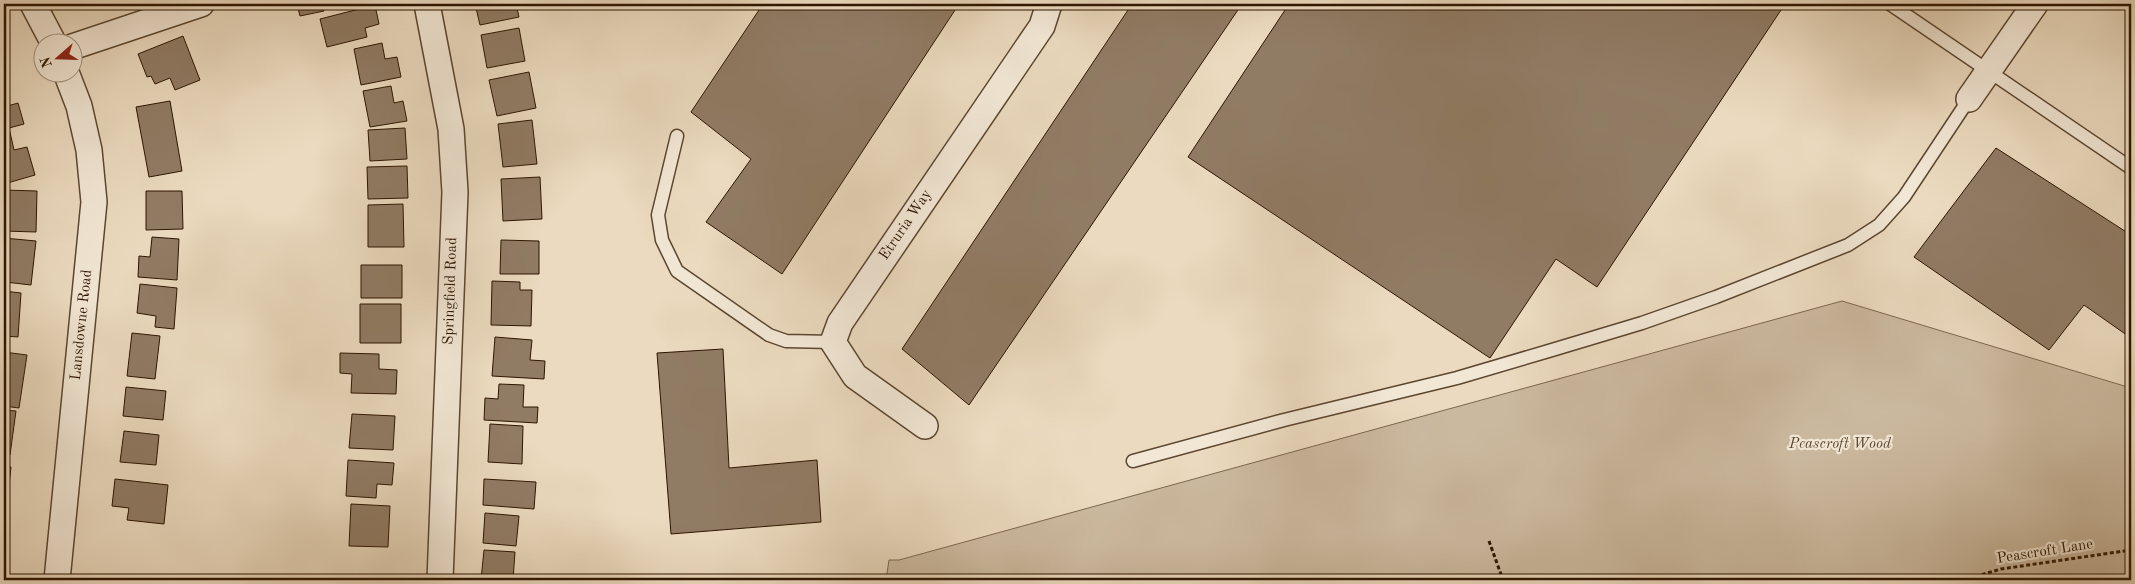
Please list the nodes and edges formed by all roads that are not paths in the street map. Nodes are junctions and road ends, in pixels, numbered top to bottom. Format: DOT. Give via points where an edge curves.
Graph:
graph roads {
  1 [pos="33,4"];
  2 [pos="201,4"];
  3 [pos="427,4"];
  4 [pos="1050,4"];
  5 [pos="1890,4"];
  6 [pos="2035,4"];
  7 [pos="48,32"];
  8 [pos="82,44"];
  9 [pos="1989,69"];
  10 [pos="70,82"];
  11 [pos="1969,100"];
  12 [pos="677,136"];
  13 [pos="2131,168"];
  14 [pos="833,342"];
  15 [pos="925,426"];
  16 [pos="1133,461"];
  17 [pos="57,580"];
  18 [pos="440,580"];
  1 -- 7 [label="street"];
  2 -- 8 [label="street"];
  3 -- 18 [label="street, Springfield Road" via="451,129 455,192"];
  4 -- 14 [label="street, Etruria Way" via="1042,26 840,323"];
  5 -- 9 [label="lane"];
  6 -- 9 [label="street"];
  9 -- 11 [label="street"];
  9 -- 13 [label="lane"];
  10 -- 17 [label="street, Lansdowne Road" via="80,106 87,141 94,202"];
  11 -- 16 [label="lane" via="1904,197 1879,225 1848,245 1642,323 1457,378"];
  12 -- 14 [label="lane" via="658,215 662,240 677,271 769,335 786,341"];
  14 -- 15 [label="street" via="854,376"];
}
